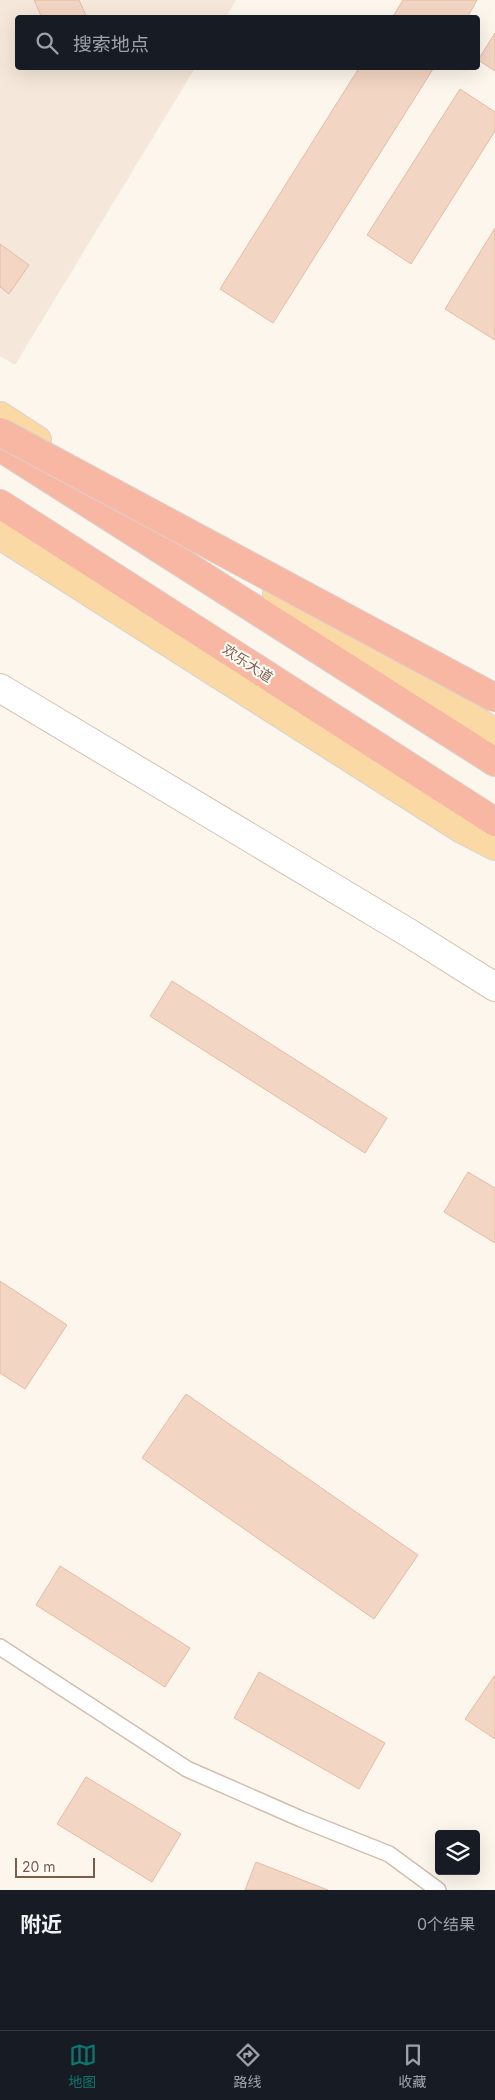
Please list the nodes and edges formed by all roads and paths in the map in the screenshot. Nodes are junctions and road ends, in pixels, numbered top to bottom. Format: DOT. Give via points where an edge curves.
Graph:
graph roads {
  1 [pos="0,416"];
  2 [pos="0,432"];
  3 [pos="0,447"];
  4 [pos="0,504"];
  5 [pos="0,535"];
  6 [pos="0,688"];
  7 [pos="495,698"];
  8 [pos="334,719"];
  9 [pos="495,733"];
  10 [pos="495,762"];
  11 [pos="495,822"];
  12 [pos="495,836"];
  13 [pos="495,846"];
  14 [pos="495,987"];
  15 [pos="0,1647"];
  16 [pos="438,1890"];
  1 -- 9 [label="main road"];
  2 -- 7 [label="highway, bridge"];
  3 -- 10 [label="highway"];
  4 -- 8 [label="highway, 欢乐大道"];
  5 -- 13 [label="main road, 欢乐大道" via="462,829"];
  6 -- 14 [label="main road"];
  8 -- 11 [label="highway, 欢乐大道"];
  8 -- 12 [label="highway"];
  15 -- 16 [label="lane" via="187,1769 389,1854"];
}
